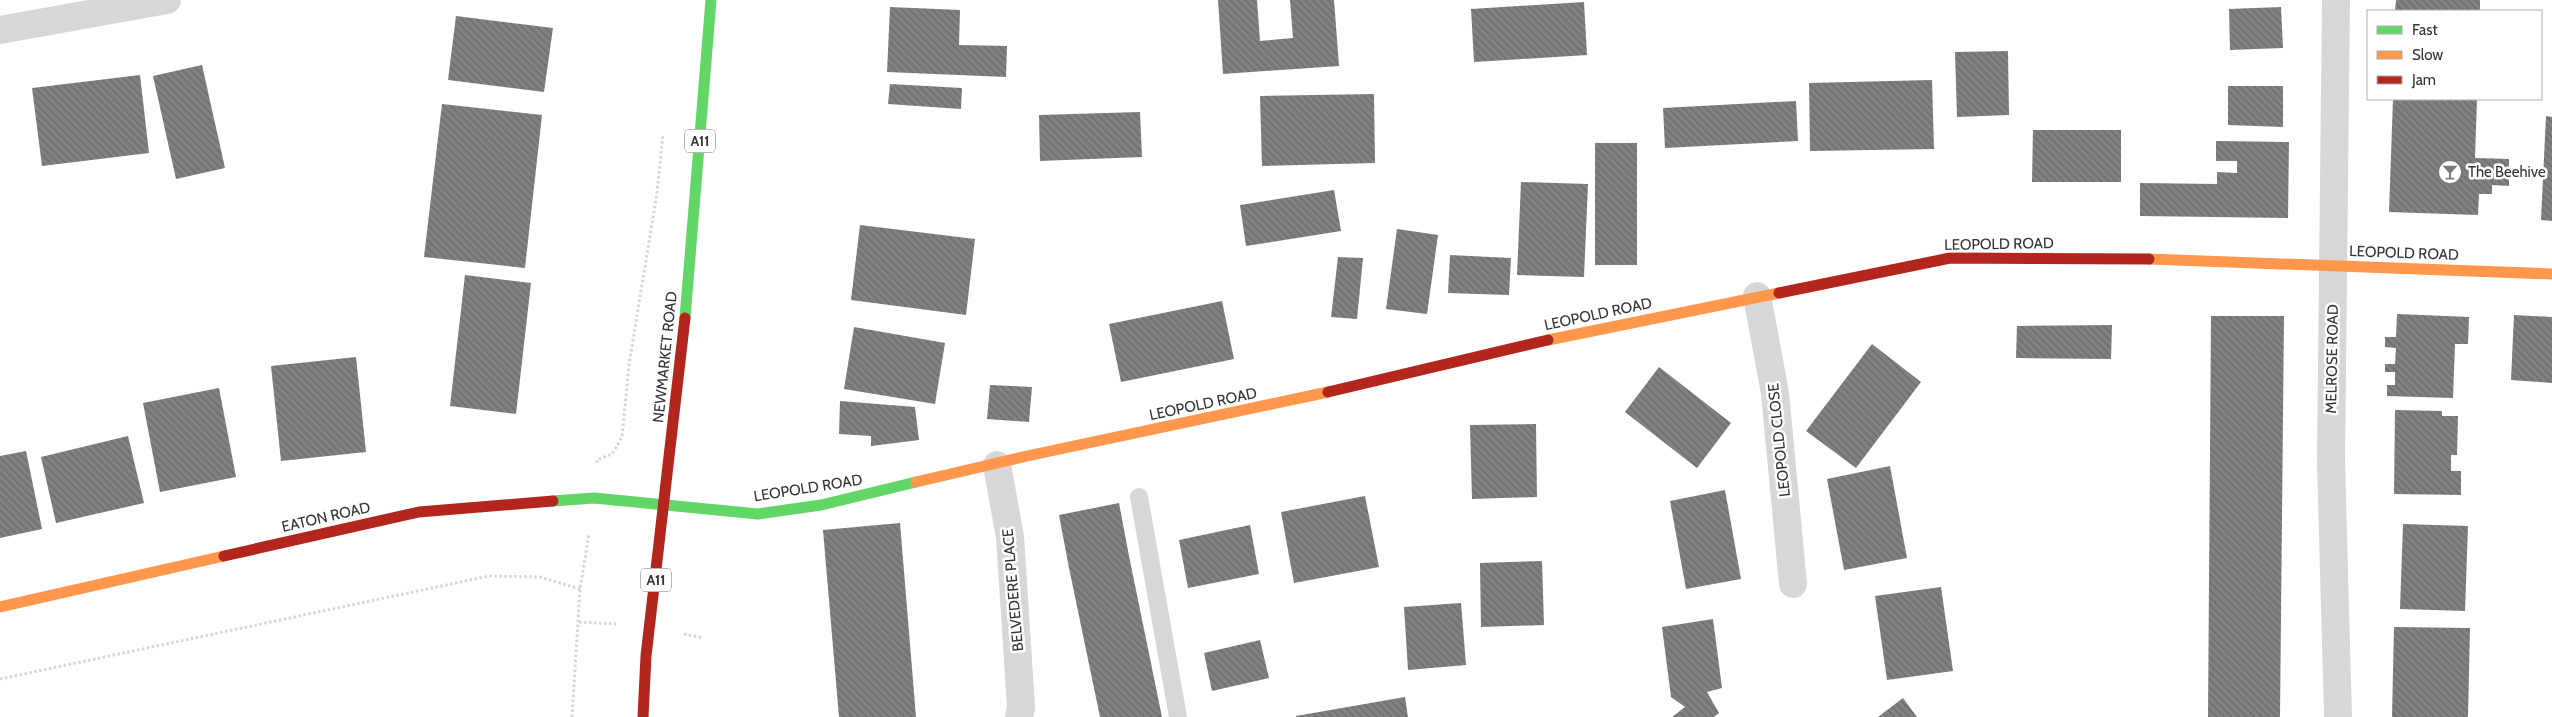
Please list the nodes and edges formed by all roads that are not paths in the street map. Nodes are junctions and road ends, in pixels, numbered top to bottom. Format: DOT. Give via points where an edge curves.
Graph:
graph roads {
  1 [pos="167,0"];
  2 [pos="711,0"];
  3 [pos="2336,0"];
  4 [pos="0,30"];
  5 [pos="2333,265"];
  6 [pos="2552,274"];
  7 [pos="1757,296"];
  8 [pos="997,464"];
  9 [pos="1139,497"];
  10 [pos="664,504"];
  11 [pos="1792,584"];
  12 [pos="0,607"];
  13 [pos="642,717"];
  14 [pos="1019,717"];
  15 [pos="1178,717"];
  16 [pos="2338,717"];
  1 -- 4 [label="street"];
  2 -- 10 [label="main road, NEWMARKET ROAD / A11" via="689,281"];
  3 -- 5 [label="street, MELROSE ROAD"];
  5 -- 6 [label="main road, LEOPOLD ROAD"];
  5 -- 7 [label="main road, LEOPOLD ROAD" via="2101,257 1950,258"];
  5 -- 16 [label="street, MELROSE ROAD" via="2331,461"];
  7 -- 8 [label="main road, LEOPOLD ROAD" via="1509,348 1269,406"];
  7 -- 11 [label="street, LEOPOLD CLOSE" via="1775,393"];
  8 -- 10 [label="main road, LEOPOLD ROAD" via="821,505 758,514"];
  8 -- 14 [label="street, BELVEDERE PLACE" via="1010,537"];
  9 -- 15 [label="lane"];
  10 -- 12 [label="main road, EATON ROAD" via="594,498 419,512"];
  10 -- 13 [label="main road, NEWMARKET ROAD / A11"];
}
